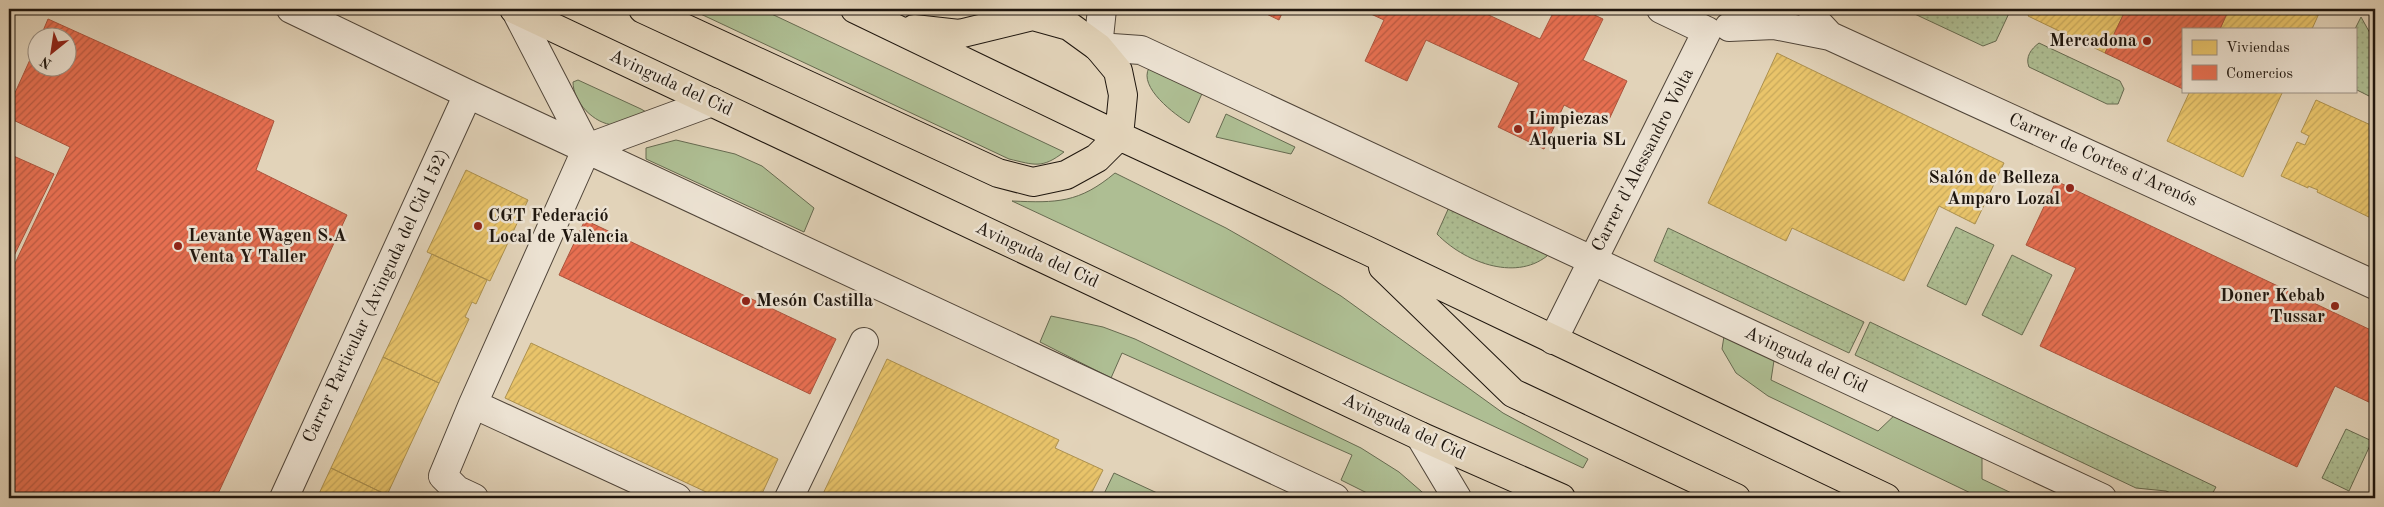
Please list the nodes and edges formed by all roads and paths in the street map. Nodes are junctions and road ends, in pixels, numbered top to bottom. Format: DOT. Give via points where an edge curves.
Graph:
graph roads {
  1 [pos="291,9"];
  2 [pos="515,9"];
  3 [pos="643,9"];
  4 [pos="855,9"];
  5 [pos="1102,9"];
  6 [pos="1662,9"];
  7 [pos="1760,9"];
  8 [pos="1812,9"];
  9 [pos="1029,12"];
  10 [pos="894,27"];
  11 [pos="1718,29"];
  12 [pos="1830,36"];
  13 [pos="1098,47"];
  14 [pos="468,94"];
  15 [pos="712,102"];
  16 [pos="1119,136"];
  17 [pos="587,148"];
  18 [pos="1366,250"];
  19 [pos="1593,261"];
  20 [pos="2375,285"];
  21 [pos="1553,340"];
  22 [pos="864,342"];
  23 [pos="473,404"];
  24 [pos="1420,436"];
  25 [pos="284,498"];
  26 [pos="474,498"];
  27 [pos="677,498"];
  28 [pos="790,498"];
  29 [pos="1335,498"];
  30 [pos="1458,498"];
  31 [pos="1561,498"];
  32 [pos="1736,498"];
  33 [pos="1886,498"];
  34 [pos="2102,498"];
  1 -- 14 [label="street"];
  2 -- 15 [label="main road, Avinguda del Cid"];
  2 -- 17 [label="street"];
  3 -- 16 [label="main road" via="998,173 1034,182 1066,175 1097,158"];
  4 -- 10 [label="main road"];
  5 -- 13 [label="street"];
  6 -- 11 [label="street"];
  7 -- 11 [label="street"];
  8 -- 12 [label="street, Carrer de Cortes d'Arenós" via="1816,21"];
  9 -- 10 [label="main road" via="959,34"];
  9 -- 13 [label="main road" via="1069,26"];
  10 -- 16 [label="main road"];
  11 -- 12 [label="street, Carrer de Cortes d'Arenós" via="1774,25"];
  11 -- 19 [label="street, Carrer d'Alessandro Volta"];
  12 -- 20 [label="street, Carrer de Cortes d'Arenós"];
  13 -- 16 [label="main road" via="1118,71 1123,95"];
  13 -- 19 [label="street, Avinguda del Cid" via="1141,50"];
  14 -- 17 [label="street"];
  14 -- 25 [label="street, Carrer Particular (Avinguda del Cid 152)"];
  15 -- 17 [label="street"];
  15 -- 24 [label="main road, Avinguda del Cid"];
  16 -- 18 [label="main road"];
  17 -- 23 [label="street"];
  17 -- 29 [label="street"];
  18 -- 21 [label="main road"];
  18 -- 32 [label="main road" via="1513,393"];
  19 -- 21 [label="street, Carrer d'Alessandro Volta"];
  19 -- 34 [label="street, Avinguda del Cid"];
  21 -- 33 [label="main road"];
  22 -- 28 [label="street"];
  23 -- 26 [label="street" via="443,476 457,490"];
  23 -- 27 [label="street"];
  24 -- 30 [label="street"];
  24 -- 31 [label="main road, Avinguda del Cid"];
}
